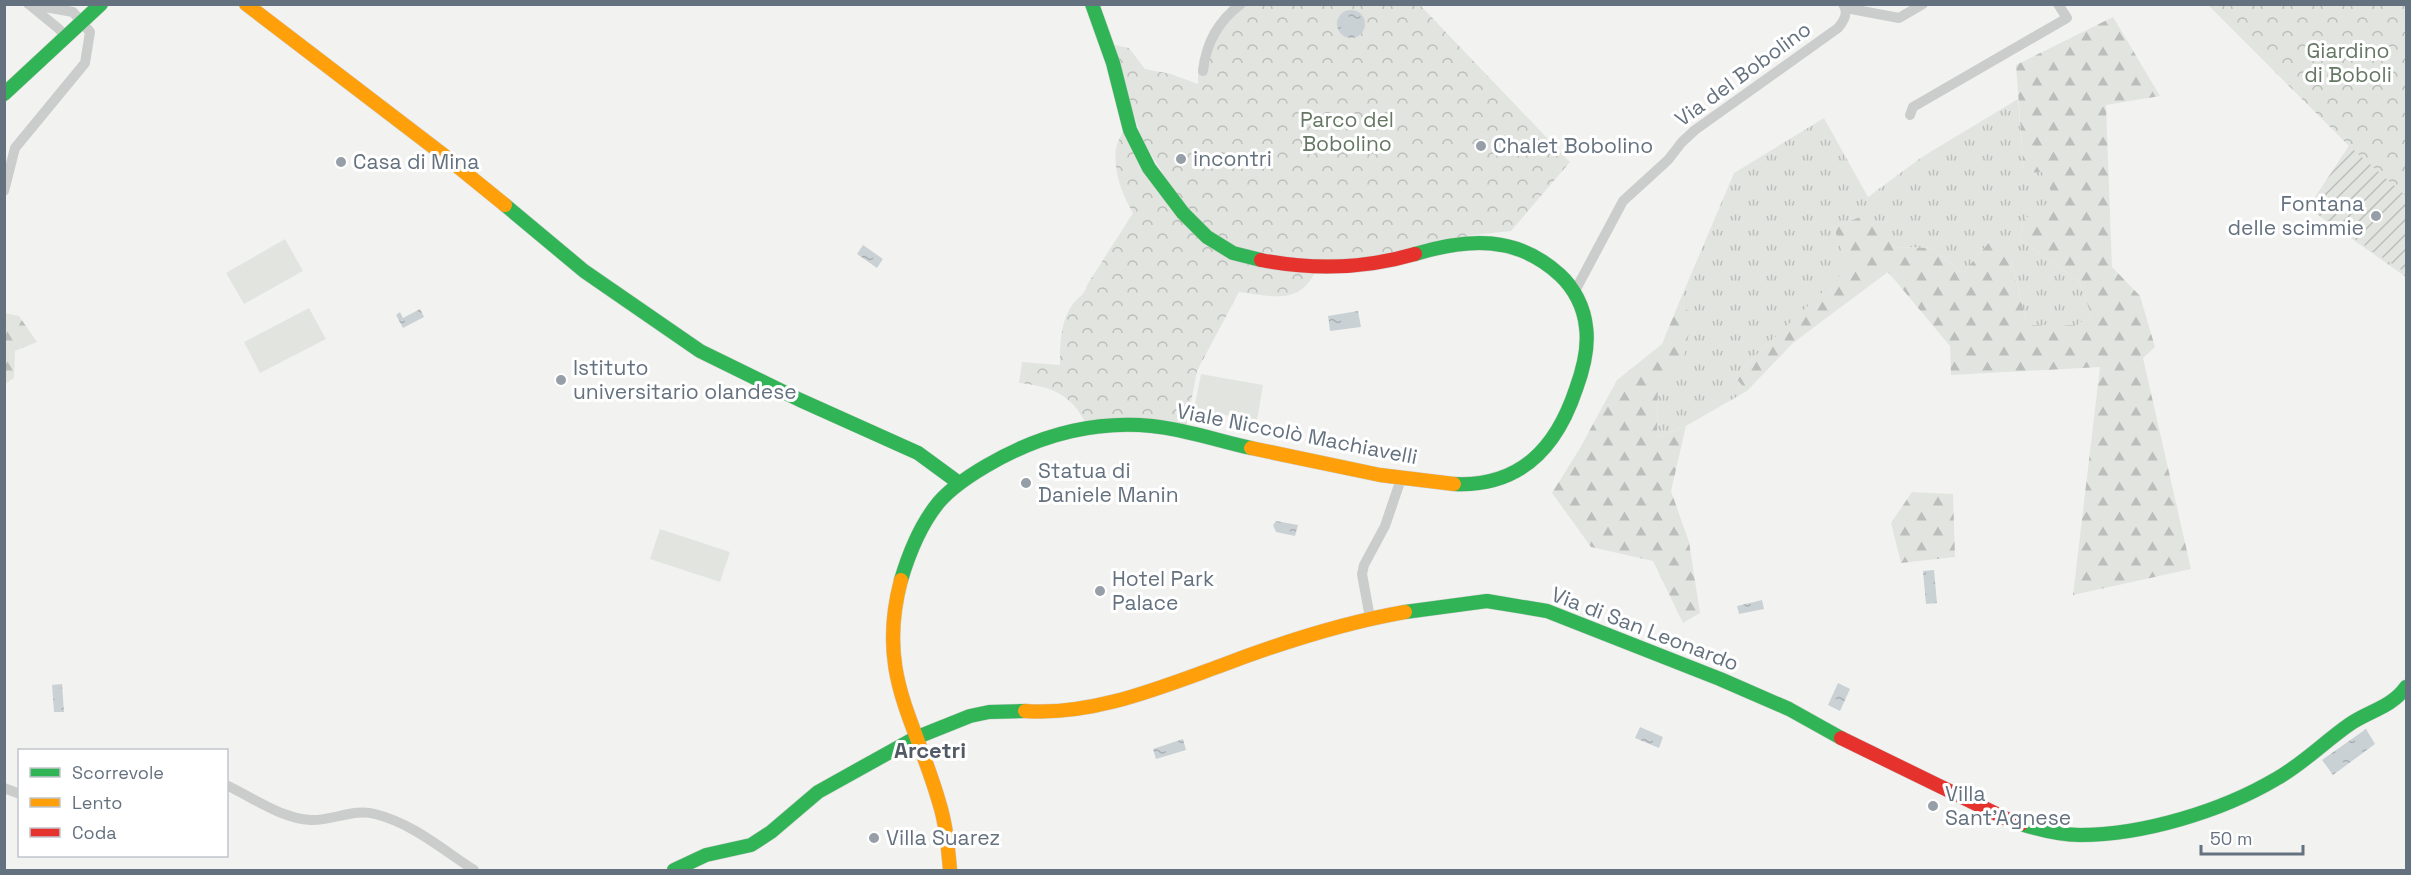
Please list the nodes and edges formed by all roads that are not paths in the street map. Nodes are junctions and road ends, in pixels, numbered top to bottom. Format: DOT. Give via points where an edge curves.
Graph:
graph roads {
  1 [pos="101,4"];
  2 [pos="246,4"];
  3 [pos="1092,4"];
  4 [pos="1241,4"];
  5 [pos="1923,4"];
  6 [pos="2058,4"];
  7 [pos="29,5"];
  8 [pos="1845,6"];
  9 [pos="83,22"];
  10 [pos="66,38"];
  11 [pos="1203,71"];
  12 [pos="4,94"];
  13 [pos="1910,115"];
  14 [pos="4,191"];
  15 [pos="1575,291"];
  16 [pos="1401,479"];
  17 [pos="959,483"];
  18 [pos="1370,618"];
  19 [pos="2406,687"];
  20 [pos="915,738"];
  21 [pos="228,786"];
  22 [pos="474,870"];
  23 [pos="675,870"];
  24 [pos="950,870"];
  1 -- 9 [label="main road"];
  2 -- 17 [label="main road" via="441,153 584,271 692,345 927,458"];
  3 -- 15 [label="main road, Viale Niccolò Machiavelli" via="1134,139 1170,197 1221,247 1252,258 1332,267 1372,265 1443,246 1503,244 1535,254"];
  4 -- 11 [label="street" via="1217,27"];
  5 -- 8 [label="street" via="1899,18"];
  6 -- 13 [label="street" via="2067,18 1913,107"];
  7 -- 9 [label="street" via="73,12"];
  7 -- 10 [label="street"];
  8 -- 15 [label="street, Via del Bobolino" via="1845,19 1838,28 1695,130 1628,196"];
  9 -- 10 [label="main road"];
  9 -- 14 [label="street" via="90,32 85,63 15,148"];
  10 -- 12 [label="main road"];
  15 -- 16 [label="main road, Viale Niccolò Machiavelli" via="1588,342 1582,376 1559,428 1532,462 1504,477 1479,484"];
  16 -- 17 [label="main road, Viale Niccolò Machiavelli" via="1154,426 1116,424 1068,430 1019,447"];
  16 -- 18 [label="street" via="1385,526 1362,574"];
  17 -- 20 [label="main road, Viale Niccolò Machiavelli" via="933,510 915,543 895,608 894,665"];
  18 -- 19 [label="main road, Via di San Leonardo" via="1487,601 1547,611 1789,709 2009,820 2036,829 2079,835 2114,832 2191,814 2254,790 2296,767 2351,723 2393,701"];
  18 -- 20 [label="main road, Via di San Leonardo" via="1110,702 1048,713 989,712"];
  20 -- 23 [label="main road, Via di San Leonardo" via="818,792 751,845 706,855"];
  20 -- 24 [label="main road, Viale Niccolò Machiavelli" via="943,816"];
  21 -- 22 [label="street" via="283,815 313,820 373,813 407,825"];
}
